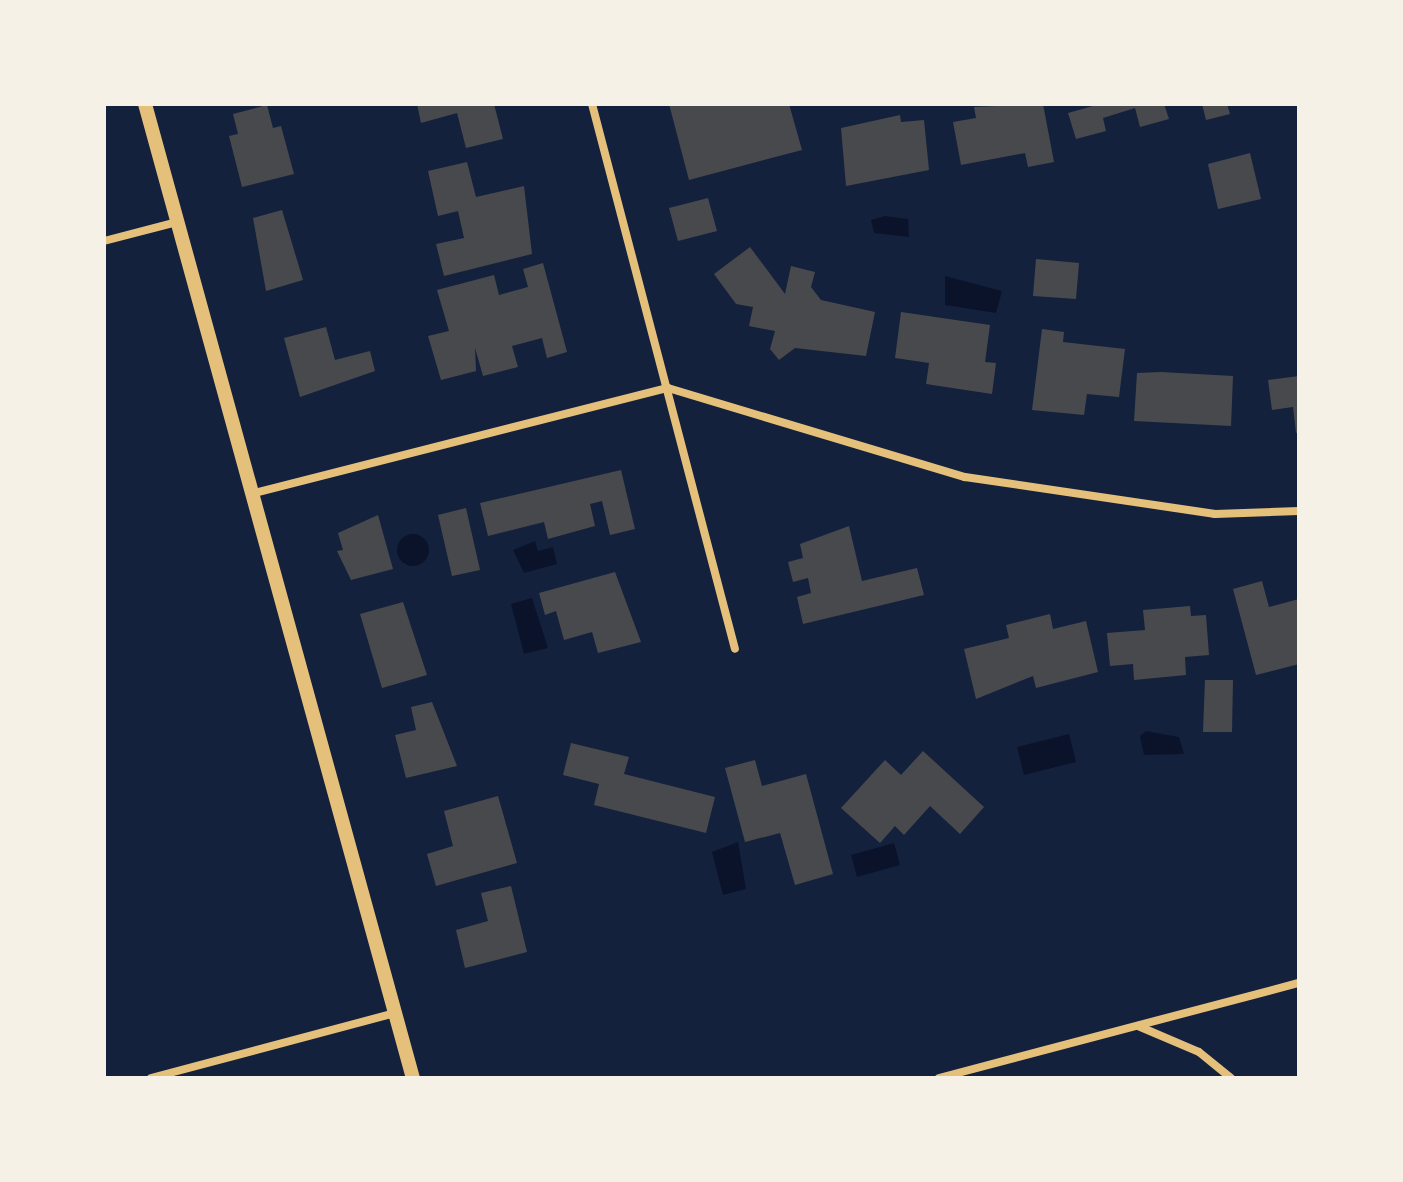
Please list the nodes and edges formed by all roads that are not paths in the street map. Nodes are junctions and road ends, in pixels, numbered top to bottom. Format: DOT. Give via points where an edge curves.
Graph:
graph roads {
  1 [pos="145,104"];
  2 [pos="592,104"];
  3 [pos="177,222"];
  4 [pos="104,241"];
  5 [pos="668,388"];
  6 [pos="251,494"];
  7 [pos="1299,511"];
  8 [pos="735,649"];
  9 [pos="1299,983"];
  10 [pos="396,1013"];
  11 [pos="1137,1026"];
  12 [pos="151,1078"];
  13 [pos="413,1078"];
  14 [pos="939,1078"];
  15 [pos="1231,1078"];
  1 -- 3 [label="street"];
  2 -- 5 [label="street"];
  3 -- 4 [label="street"];
  3 -- 6 [label="street"];
  5 -- 6 [label="street"];
  5 -- 7 [label="street" via="965,477 1215,514"];
  5 -- 8 [label="street"];
  6 -- 10 [label="street"];
  9 -- 11 [label="street"];
  10 -- 12 [label="street"];
  10 -- 13 [label="street"];
  11 -- 14 [label="street"];
  11 -- 15 [label="street" via="1199,1052"];
}
